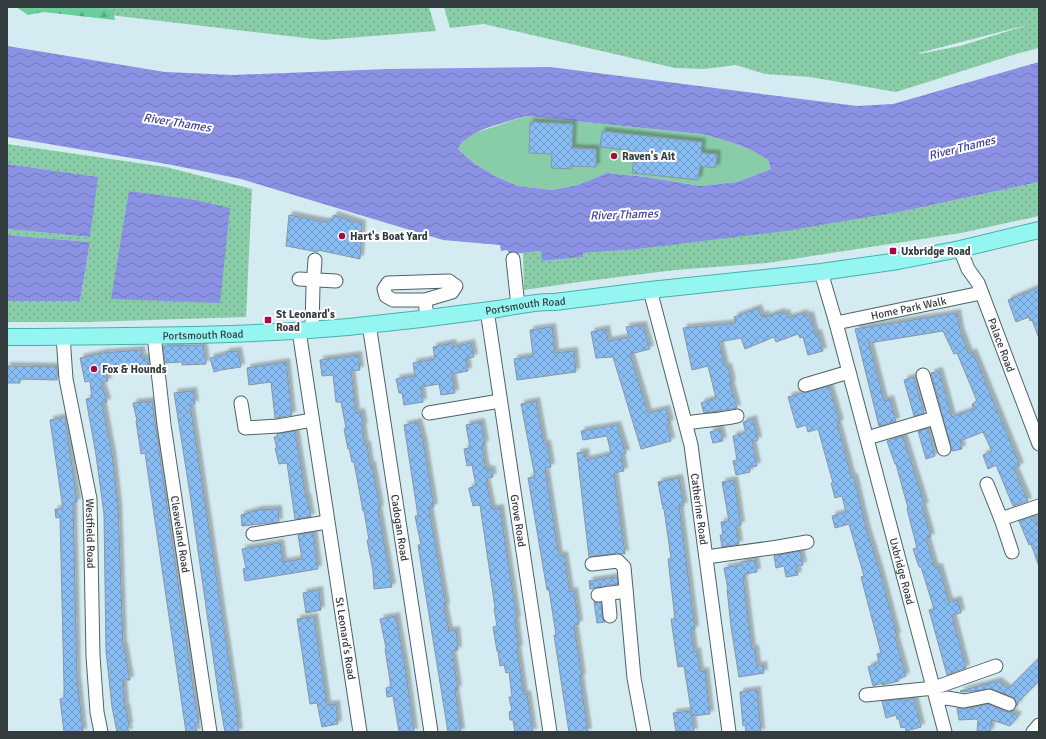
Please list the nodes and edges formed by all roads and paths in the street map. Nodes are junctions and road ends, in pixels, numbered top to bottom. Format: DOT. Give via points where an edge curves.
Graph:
graph roads {
  1 [pos="1039,230"];
  2 [pos="960,249"];
  3 [pos="513,259"];
  4 [pos="315,260"];
  5 [pos="821,272"];
  6 [pos="300,280"];
  7 [pos="313,280"];
  8 [pos="336,281"];
  9 [pos="650,290"];
  10 [pos="981,293"];
  11 [pos="425,300"];
  12 [pos="518,306"];
  13 [pos="487,310"];
  14 [pos="427,318"];
  15 [pos="836,323"];
  16 [pos="369,324"];
  17 [pos="306,330"];
  18 [pos="154,335"];
  19 [pos="63,336"];
  20 [pos="7,337"];
  21 [pos="849,372"];
  22 [pos="923,375"];
  23 [pos="805,385"];
  24 [pos="500,401"];
  25 [pos="241,403"];
  26 [pos="429,412"];
  27 [pos="737,416"];
  28 [pos="935,418"];
  29 [pos="312,420"];
  30 [pos="686,423"];
  31 [pos="867,438"];
  32 [pos="1039,444"];
  33 [pos="944,449"];
  34 [pos="987,484"];
  35 [pos="1039,506"];
  36 [pos="1001,519"];
  37 [pos="328,522"];
  38 [pos="253,534"];
  39 [pos="807,542"];
  40 [pos="1012,552"];
  41 [pos="706,557"];
  42 [pos="592,564"];
  43 [pos="626,591"];
  44 [pos="610,616"];
  45 [pos="996,666"];
  46 [pos="935,694"];
  47 [pos="866,696"];
  48 [pos="1009,704"];
  49 [pos="1039,725"];
  50 [pos="101,732"];
  51 [pos="210,732"];
  52 [pos="360,732"];
  53 [pos="431,732"];
  54 [pos="550,732"];
  55 [pos="644,732"];
  56 [pos="729,732"];
  57 [pos="946,732"];
  58 [pos="1033,732"];
  1 -- 2 [label="main road, Portsmouth Road"];
  2 -- 5 [label="main road, Portsmouth Road"];
  2 -- 10 [label="street, Palace Road"];
  3 -- 12 [label="street"];
  4 -- 7 [label="street, St Leonard's Road"];
  5 -- 9 [label="main road, Portsmouth Road"];
  5 -- 15 [label="street, Uxbridge Road"];
  6 -- 7 [label="street"];
  7 -- 8 [label="street"];
  7 -- 17 [label="street, St Leonard's Road"];
  9 -- 12 [label="main road, Portsmouth Road"];
  9 -- 30 [label="street, Catherine Road"];
  10 -- 15 [label="street, Home Park Walk"];
  10 -- 32 [label="street, Palace Road"];
  11 -- 14 [label="street"];
  12 -- 13 [label="main road, Portsmouth Road"];
  13 -- 14 [label="main road, Portsmouth Road"];
  13 -- 24 [label="street, Grove Road"];
  14 -- 16 [label="main road, Portsmouth Road"];
  15 -- 21 [label="street, Uxbridge Road"];
  16 -- 17 [label="main road, Portsmouth Road"];
  16 -- 53 [label="street, Cadogan Road"];
  17 -- 18 [label="main road, Portsmouth Road"];
  17 -- 29 [label="street, St Leonard's Road"];
  18 -- 19 [label="main road, Portsmouth Road"];
  18 -- 51 [label="street, Cleaveland Road" via="164,425"];
  19 -- 20 [label="main road, Portsmouth Road"];
  19 -- 50 [label="street, Westfield Road" via="66,379 90,499 93,656"];
  21 -- 23 [label="street"];
  21 -- 31 [label="street, Uxbridge Road"];
  22 -- 28 [label="street"];
  24 -- 26 [label="street"];
  24 -- 54 [label="street, Grove Road"];
  25 -- 29 [label="street" via="245,428"];
  27 -- 30 [label="street"];
  28 -- 31 [label="street"];
  28 -- 33 [label="street"];
  29 -- 37 [label="street, St Leonard's Road"];
  30 -- 41 [label="street, Catherine Road"];
  31 -- 46 [label="street, Uxbridge Road"];
  34 -- 36 [label="street"];
  35 -- 36 [label="street"];
  36 -- 40 [label="street"];
  37 -- 38 [label="street"];
  37 -- 52 [label="street, St Leonard's Road"];
  39 -- 41 [label="street"];
  41 -- 56 [label="street, Catherine Road"];
  42 -- 43 [label="street" via="618,561 624,567"];
  43 -- 44 [label="street" via="603,594"];
  43 -- 55 [label="street" via="634,678"];
  45 -- 46 [label="street"];
  46 -- 47 [label="street"];
  46 -- 48 [label="street" via="964,701 989,696"];
  46 -- 57 [label="street, Uxbridge Road"];
  49 -- 58 [label="street"];
}
